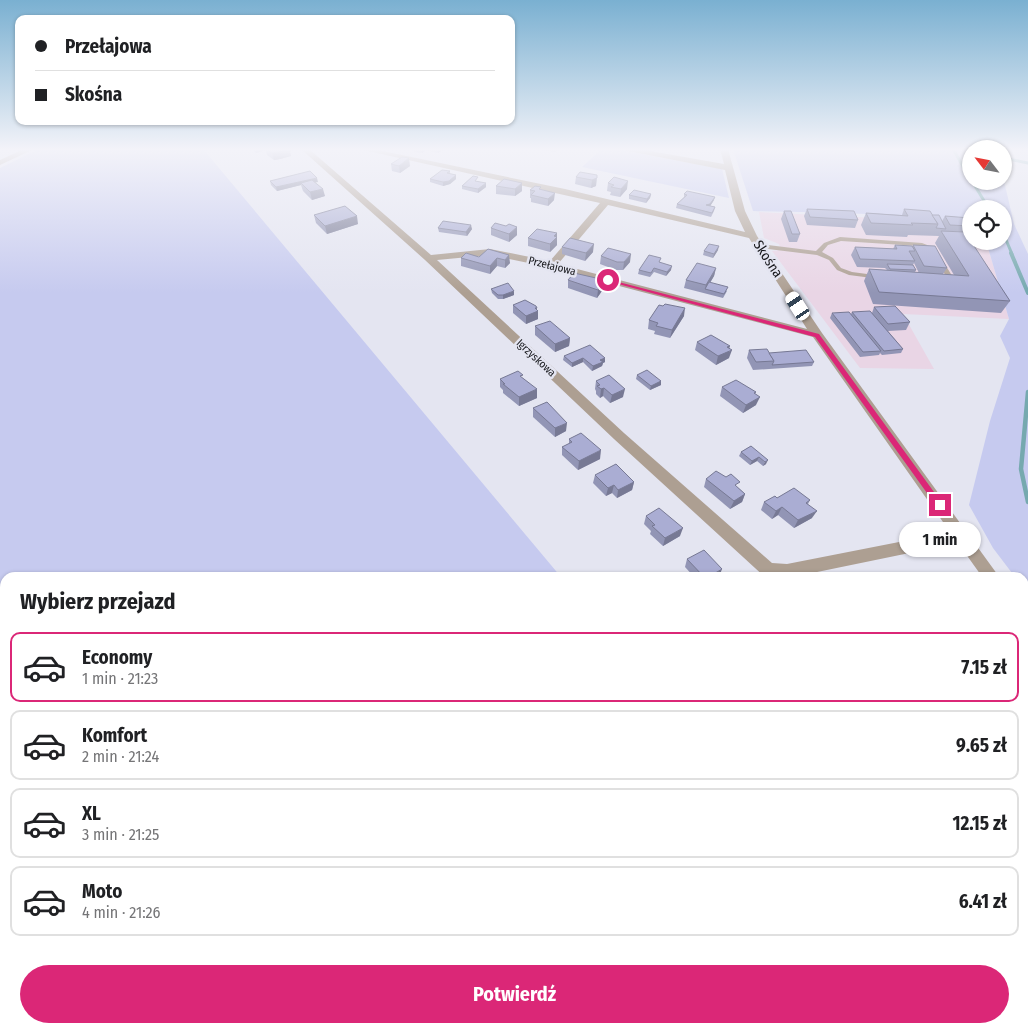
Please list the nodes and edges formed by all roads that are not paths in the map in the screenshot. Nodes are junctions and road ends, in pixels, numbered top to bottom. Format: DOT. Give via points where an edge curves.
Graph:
graph roads {
  1 [pos="360,197"];
  2 [pos="584,197"];
  3 [pos="737,197"];
  4 [pos="606,202"];
  5 [pos="756,241"];
  6 [pos="818,253"];
  7 [pos="429,258"];
  8 [pos="552,265"];
  9 [pos="889,277"];
  10 [pos="937,281"];
  11 [pos="817,335"];
  12 [pos="962,536"];
  13 [pos="772,572"];
  14 [pos="778,572"];
  15 [pos="988,572"];
  1 -- 7 [label="street, Igrzyskowa"];
  2 -- 4 [label="street"];
  3 -- 5 [label="street, Skośna" via="740,211"];
  4 -- 5 [label="street"];
  4 -- 8 [label="street"];
  5 -- 6 [label="lane"];
  5 -- 11 [label="street, Skośna"];
  6 -- 9 [label="lane" via="831,259 839,270"];
  6 -- 10 [label="lane" via="826,244 840,239 920,244 934,249 951,279"];
  7 -- 8 [label="street, Przełajowa" via="490,252"];
  7 -- 13 [label="street, Igrzyskowa" via="619,436"];
  8 -- 11 [label="street, Przełajowa"];
  11 -- 12 [label="street, Skośna"];
  12 -- 14 [label="street, Igrzyskowa"];
  12 -- 15 [label="street, Skośna"];
}
